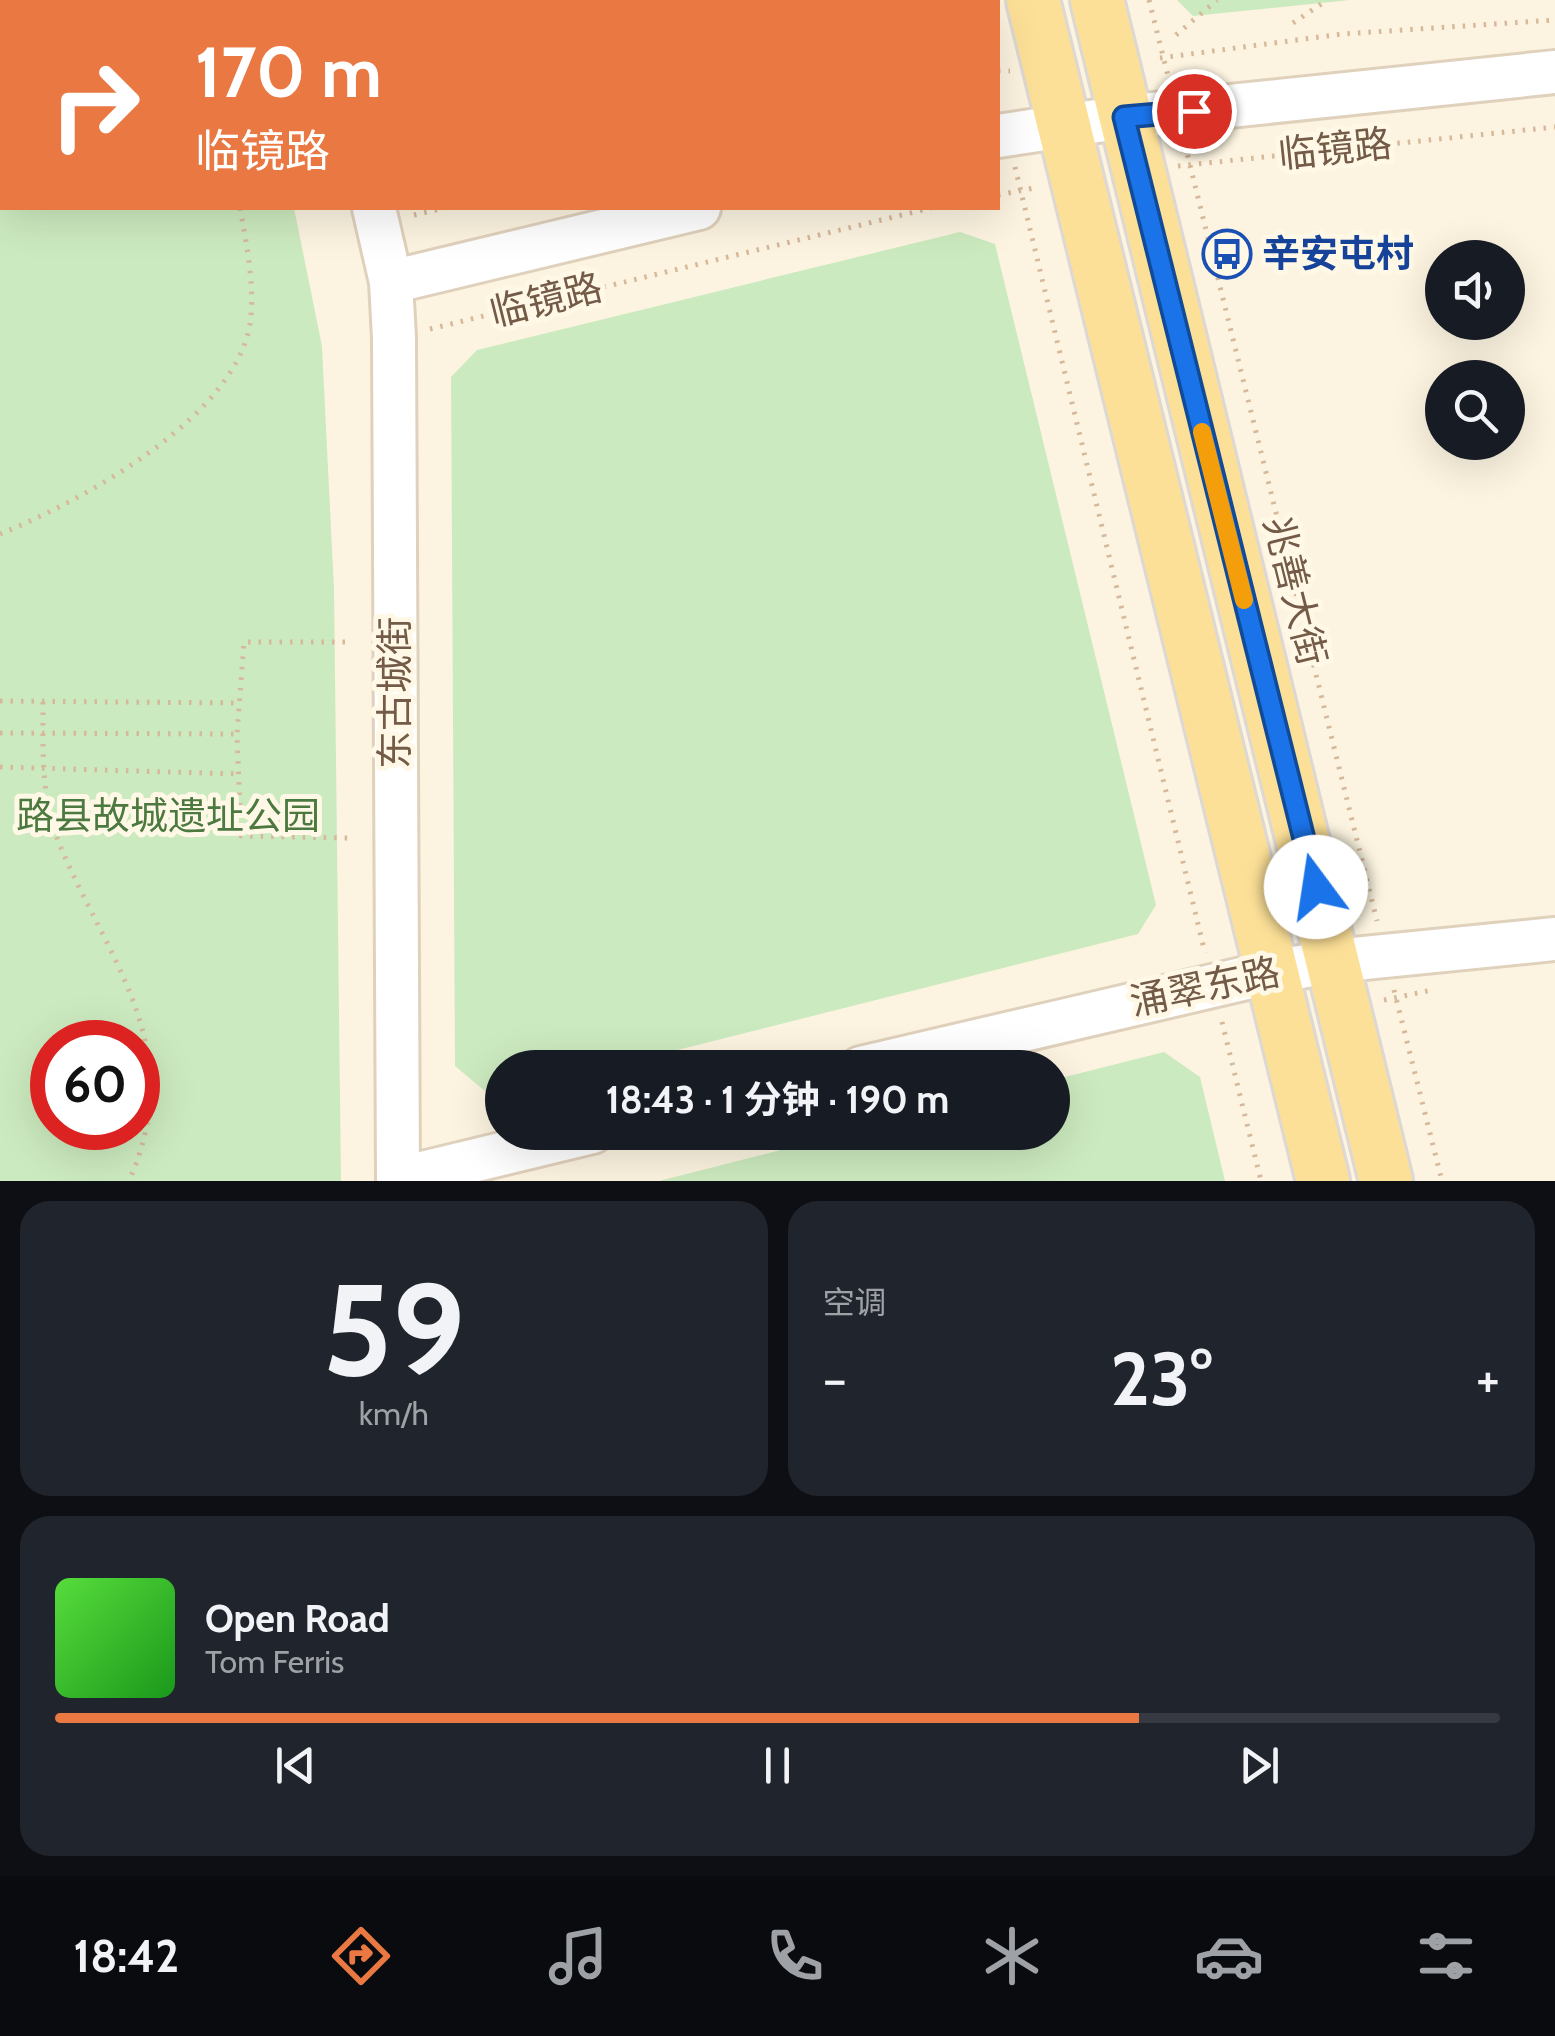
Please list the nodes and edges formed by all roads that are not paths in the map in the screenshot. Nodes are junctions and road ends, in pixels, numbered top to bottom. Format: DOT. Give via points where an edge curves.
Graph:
graph roads {
  1 [pos="1033,0"];
  2 [pos="1096,0"];
  3 [pos="1555,72"];
  4 [pos="1124,117"];
  5 [pos="1064,124"];
  6 [pos="1002,135"];
  7 [pos="374,210"];
  8 [pos="692,210"];
  9 [pos="391,282"];
  10 [pos="1555,939"];
  11 [pos="1272,972"];
  12 [pos="1340,985"];
  13 [pos="935,1050"];
  14 [pos="519,1150"];
  15 [pos="398,1180"];
  16 [pos="1323,1181"];
  17 [pos="1386,1181"];
  1 -- 5 [label="main road"];
  2 -- 4 [label="main road, 兆善大街"];
  3 -- 4 [label="street, 临镜路"];
  4 -- 5 [label="street, 临镜路"];
  4 -- 12 [label="main road, 兆善大街"];
  5 -- 6 [label="street, 临镜路"];
  5 -- 11 [label="main road"];
  7 -- 9 [label="street, 东古城街"];
  8 -- 9 [label="street, 临镜路"];
  9 -- 15 [label="street, 东古城街"];
  10 -- 12 [label="street, 涌翠东路" via="1386,956"];
  11 -- 12 [label="street, 涌翠东路"];
  11 -- 13 [label="street, 涌翠东路"];
  11 -- 16 [label="main road"];
  12 -- 17 [label="main road, 兆善大街"];
  14 -- 15 [label="street"];
}
